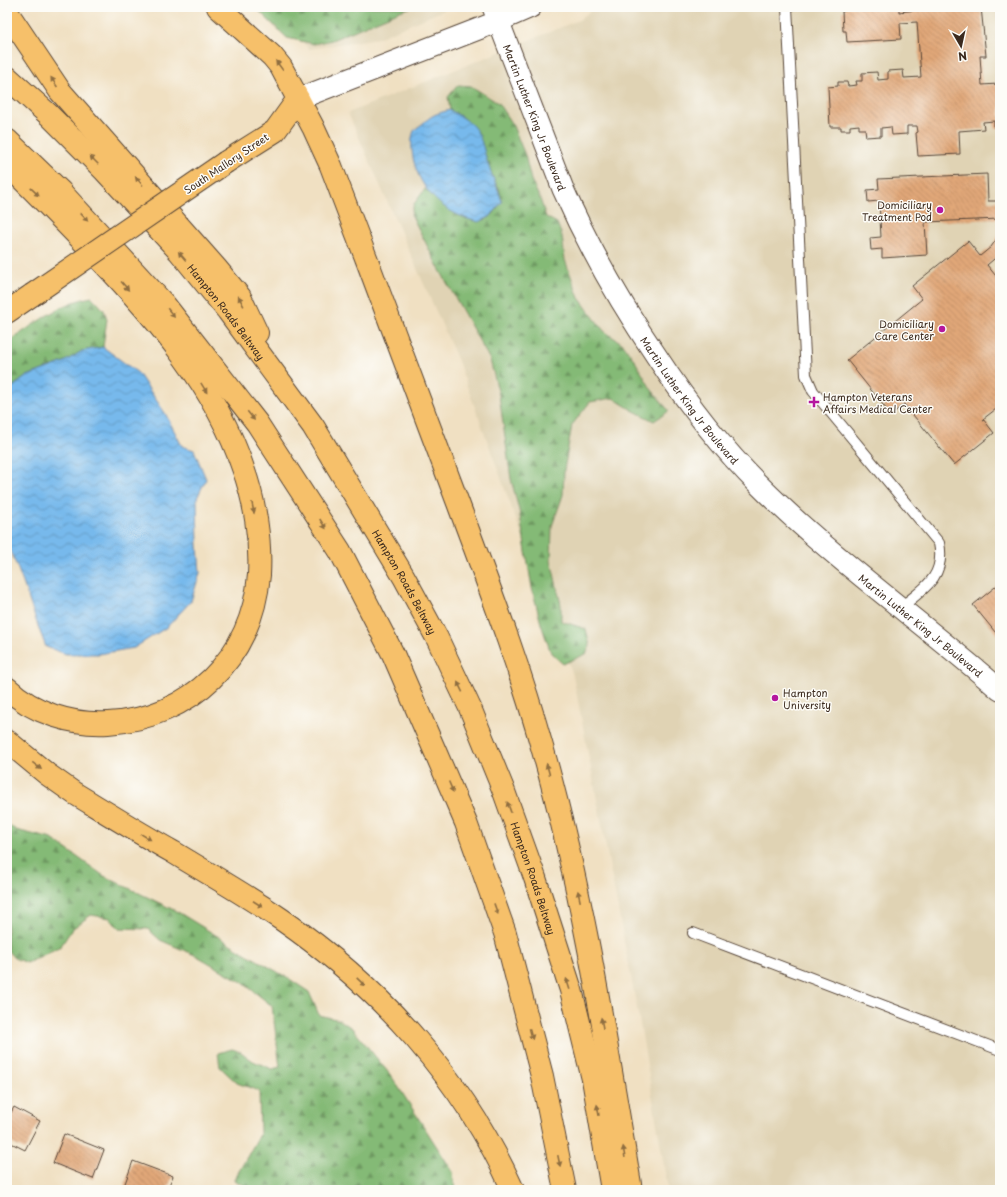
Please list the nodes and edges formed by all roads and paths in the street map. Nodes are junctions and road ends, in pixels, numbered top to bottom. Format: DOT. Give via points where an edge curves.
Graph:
graph roads {
  1 [pos="218,7"];
  2 [pos="531,7"];
  3 [pos="787,7"];
  4 [pos="7,12"];
  5 [pos="496,14"];
  6 [pos="7,77"];
  7 [pos="298,98"];
  8 [pos="7,140"];
  9 [pos="7,164"];
  10 [pos="7,312"];
  11 [pos="276,374"];
  12 [pos="900,608"];
  13 [pos="7,688"];
  14 [pos="1000,690"];
  15 [pos="7,741"];
  16 [pos="693,933"];
  17 [pos="1000,1050"];
  18 [pos="514,1190"];
  19 [pos="565,1190"];
  20 [pos="612,1190"];
  21 [pos="631,1190"];
  7 -- 1 [label="main road, one-way" via="272,56"];
  2 -- 5 [label="street"];
  3 -- 12 [label="lane" via="806,375 813,391 939,543 941,552 940,564 932,579"];
  11 -- 4 [label="main road, one-way" via="240,298 60,91"];
  5 -- 7 [label="street"];
  5 -- 12 [label="street, Martin Luther King Jr Boulevard" via="575,216 632,320 677,388 700,419 794,520"];
  11 -- 6 [label="main road, Hampton Roads Beltway, one-way" via="179,252 105,171"];
  7 -- 10 [label="main road, South Mallory Street, bridge" via="275,130"];
  21 -- 7 [label="main road, one-way" via="582,910 542,746 519,671 443,463 331,166"];
  8 -- 19 [label="main road, one-way" via="61,192 164,304 257,423 340,551 393,654 466,823 504,933 542,1076"];
  9 -- 13 [label="main road, one-way" via="117,277 188,364 212,401 234,443 251,494 259,550 255,601 236,648 207,684 172,707 151,716 124,722 95,724 49,714 32,706"];
  20 -- 11 [label="main road, Hampton Roads Beltway, one-way" via="593,1079 571,990 535,878 470,708 404,577 313,426"];
  12 -- 14 [label="street, Martin Luther King Jr Boulevard"];
  15 -- 18 [label="main road, one-way" via="47,774 74,792 282,920 357,978 409,1031 437,1065 489,1139"];
  16 -- 17 [label="lane"];
}
